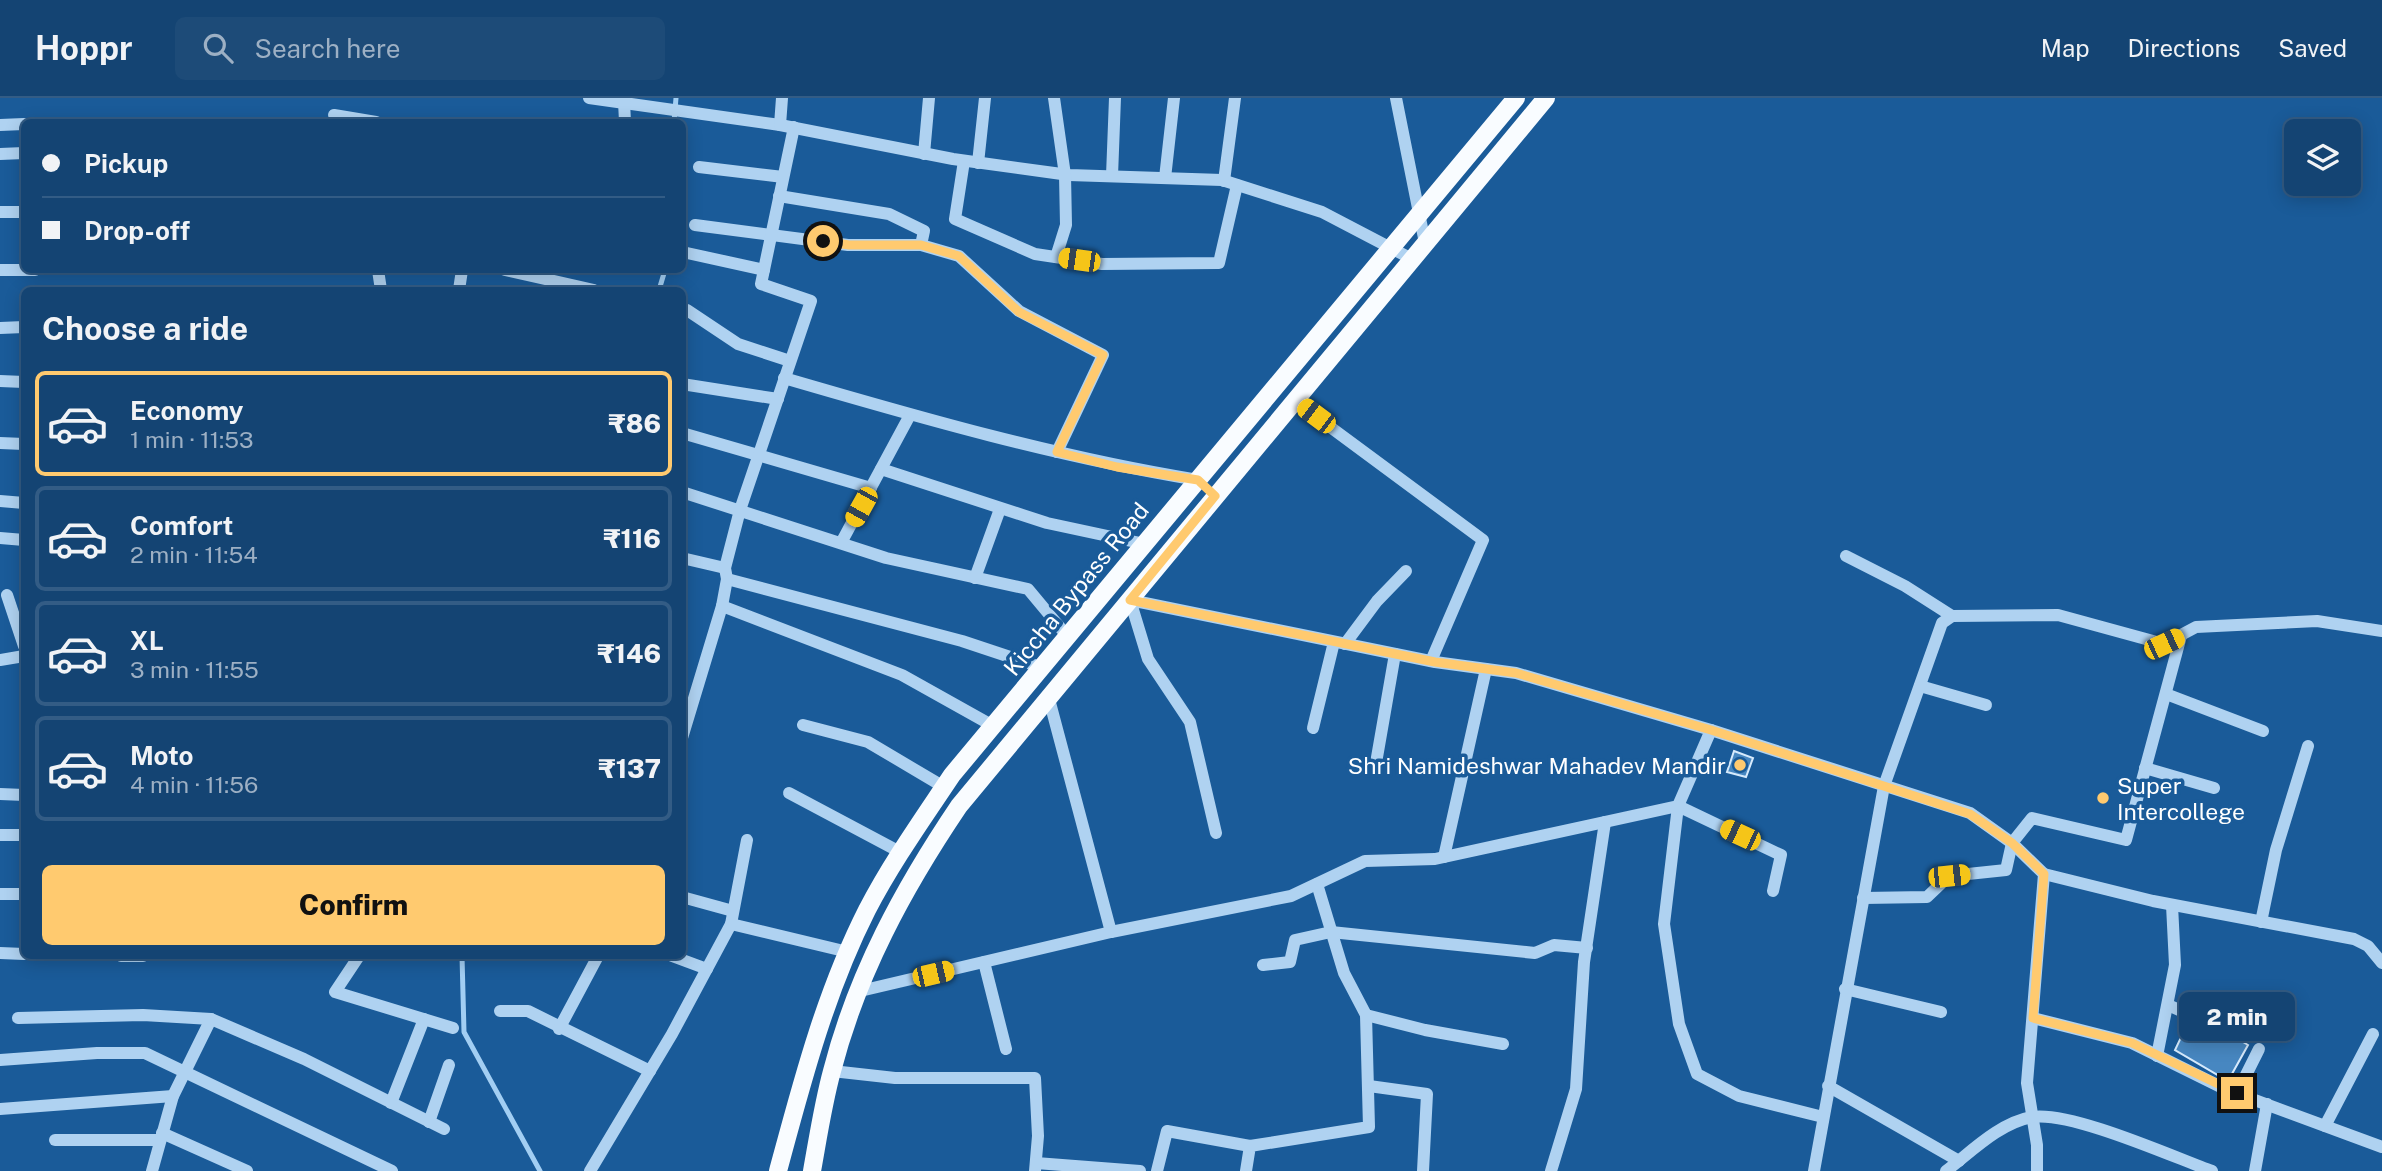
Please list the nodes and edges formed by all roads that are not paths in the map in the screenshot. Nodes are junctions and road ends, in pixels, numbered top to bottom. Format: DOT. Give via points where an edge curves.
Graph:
graph roads {
  1 [pos="589,98"];
  2 [pos="782,98"];
  3 [pos="929,98"];
  4 [pos="985,98"];
  5 [pos="1055,98"];
  6 [pos="1115,98"];
  7 [pos="1174,98"];
  8 [pos="1235,98"];
  9 [pos="1396,98"];
  10 [pos="1516,98"];
  11 [pos="1546,98"];
  12 [pos="624,101"];
  13 [pos="334,115"];
  14 [pos="358,119"];
  15 [pos="625,119"];
  16 [pos="21,124"];
  17 [pos="0,125"];
  18 [pos="780,125"];
  19 [pos="794,127"];
  20 [pos="21,153"];
  21 [pos="0,154"];
  22 [pos="924,154"];
  23 [pos="964,161"];
  24 [pos="978,163"];
  25 [pos="699,167"];
  26 [pos="1065,175"];
  27 [pos="1452,175"];
  28 [pos="1112,176"];
  29 [pos="783,177"];
  30 [pos="1165,178"];
  31 [pos="1231,183"];
  32 [pos="1471,190"];
  33 [pos="779,196"];
  34 [pos="0,212"];
  35 [pos="21,212"];
  36 [pos="1419,212"];
  37 [pos="695,225"];
  38 [pos="772,233"];
  39 [pos="1425,243"];
  40 [pos="921,245"];
  41 [pos="1390,246"];
  42 [pos="687,253"];
  43 [pos="1056,257"];
  44 [pos="1412,259"];
  45 [pos="0,270"];
  46 [pos="21,270"];
  47 [pos="764,270"];
  48 [pos="518,273"];
  49 [pos="1366,275"];
  50 [pos="581,287"];
  51 [pos="1385,292"];
  52 [pos="687,310"];
  53 [pos="21,327"];
  54 [pos="0,328"];
  55 [pos="790,361"];
  56 [pos="784,378"];
  57 [pos="0,381"];
  58 [pos="21,382"];
  59 [pos="686,385"];
  60 [pos="778,399"];
  61 [pos="1295,401"];
  62 [pos="910,415"];
  63 [pos="686,434"];
  64 [pos="0,443"];
  65 [pos="21,444"];
  66 [pos="1057,452"];
  67 [pos="758,456"];
  68 [pos="881,469"];
  69 [pos="1198,480"];
  70 [pos="871,488"];
  71 [pos="686,493"];
  72 [pos="1215,496"];
  73 [pos="0,501"];
  74 [pos="21,503"];
  75 [pos="1000,509"];
  76 [pos="740,510"];
  77 [pos="0,538"];
  78 [pos="21,540"];
  79 [pos="841,543"];
  80 [pos="1145,544"];
  81 [pos="1846,556"];
  82 [pos="686,559"];
  83 [pos="1406,571"];
  84 [pos="726,574"];
  85 [pos="975,578"];
  86 [pos="1112,584"];
  87 [pos="7,595"];
  88 [pos="1130,600"];
  89 [pos="722,606"];
  90 [pos="1952,616"];
  91 [pos="2382,631"];
  92 [pos="2181,636"];
  93 [pos="21,637"];
  94 [pos="1068,637"];
  95 [pos="1339,643"];
  96 [pos="1395,654"];
  97 [pos="21,656"];
  98 [pos="0,660"];
  99 [pos="1431,661"];
  100 [pos="1043,668"];
  101 [pos="1486,668"];
  102 [pos="1920,686"];
  103 [pos="2166,694"];
  104 [pos="688,697"];
  105 [pos="1049,699"];
  106 [pos="1986,705"];
  107 [pos="803,726"];
  108 [pos="995,727"];
  109 [pos="1313,728"];
  110 [pos="1711,730"];
  111 [pos="2263,731"];
  112 [pos="2308,746"];
  113 [pos="1376,763"];
  114 [pos="2145,768"];
  115 [pos="1884,786"];
  116 [pos="944,788"];
  117 [pos="2214,788"];
  118 [pos="789,793"];
  119 [pos="0,794"];
  120 [pos="21,795"];
  121 [pos="1678,806"];
  122 [pos="1605,822"];
  123 [pos="1216,833"];
  124 [pos="0,835"];
  125 [pos="21,835"];
  126 [pos="747,840"];
  127 [pos="2012,843"];
  128 [pos="897,857"];
  129 [pos="1444,857"];
  130 [pos="2044,874"];
  131 [pos="914,876"];
  132 [pos="1317,884"];
  133 [pos="1773,891"];
  134 [pos="0,894"];
  135 [pos="21,894"];
  136 [pos="1863,898"];
  137 [pos="686,899"];
  138 [pos="2172,905"];
  139 [pos="732,917"];
  140 [pos="2261,922"];
  141 [pos="1111,932"];
  142 [pos="1331,932"];
  143 [pos="1587,948"];
  144 [pos="848,952"];
  145 [pos="0,953"];
  146 [pos="21,954"];
  147 [pos="357,959"];
  148 [pos="596,959"];
  149 [pos="681,959"];
  150 [pos="984,962"];
  151 [pos="2382,963"];
  152 [pos="1263,965"];
  153 [pos="707,968"];
  154 [pos="1845,989"];
  155 [pos="856,992"];
  156 [pos="2168,1005"];
  157 [pos="500,1011"];
  158 [pos="1941,1012"];
  159 [pos="2188,1014"];
  160 [pos="1366,1015"];
  161 [pos="18,1018"];
  162 [pos="2033,1018"];
  163 [pos="211,1019"];
  164 [pos="424,1019"];
  165 [pos="453,1028"];
  166 [pos="559,1029"];
  167 [pos="2373,1034"];
  168 [pos="1503,1044"];
  169 [pos="1006,1049"];
  170 [pos="2259,1049"];
  171 [pos="2157,1056"];
  172 [pos="0,1060"];
  173 [pos="449,1065"];
  174 [pos="650,1071"];
  175 [pos="832,1071"];
  176 [pos="184,1072"];
  177 [pos="1369,1086"];
  178 [pos="1828,1086"];
  179 [pos="2237,1093"];
  180 [pos="173,1096"];
  181 [pos="391,1102"];
  182 [pos="2267,1104"];
  183 [pos="0,1109"];
  184 [pos="1823,1116"];
  185 [pos="2032,1117"];
  186 [pos="429,1122"];
  187 [pos="2325,1126"];
  188 [pos="444,1129"];
  189 [pos="161,1136"];
  190 [pos="55,1140"];
  191 [pos="1250,1146"];
  192 [pos="2382,1147"];
  193 [pos="1959,1161"];
  194 [pos="1035,1167"];
  195 [pos="152,1171"];
  196 [pos="247,1171"];
  197 [pos="393,1171"];
  198 [pos="590,1171"];
  199 [pos="778,1171"];
  200 [pos="812,1171"];
  201 [pos="1140,1171"];
  202 [pos="1157,1171"];
  203 [pos="1245,1171"];
  204 [pos="1423,1171"];
  205 [pos="1551,1171"];
  206 [pos="1814,1171"];
  207 [pos="1945,1171"];
  208 [pos="2037,1171"];
  209 [pos="2212,1171"];
  210 [pos="2255,1171"];
  1 -- 12 [label="street"];
  2 -- 18 [label="street"];
  3 -- 22 [label="street"];
  4 -- 24 [label="street"];
  5 -- 26 [label="street"];
  6 -- 28 [label="street"];
  7 -- 30 [label="street"];
  8 -- 31 [label="street"];
  9 -- 36 [label="street"];
  10 -- 27 [label="main road, Kiccha Bypass Road"];
  11 -- 32 [label="main road"];
  12 -- 15 [label="street"];
  12 -- 18 [label="street"];
  13 -- 14 [label="street"];
  16 -- 17 [label="street"];
  18 -- 19 [label="street"];
  19 -- 22 [label="street"];
  19 -- 29 [label="street"];
  20 -- 21 [label="street"];
  22 -- 23 [label="street"];
  23 -- 24 [label="street"];
  23 -- 43 [label="street" via="955,219 1035,254"];
  24 -- 26 [label="street"];
  25 -- 29 [label="street"];
  26 -- 28 [label="street"];
  26 -- 43 [label="street" via="1066,225"];
  27 -- 32 [label="main road"];
  27 -- 36 [label="main road, Kiccha Bypass Road"];
  28 -- 30 [label="street"];
  29 -- 33 [label="street"];
  30 -- 31 [label="street"];
  31 -- 41 [label="street" via="1322,212"];
  31 -- 43 [label="street" via="1219,263 1102,264"];
  32 -- 39 [label="main road"];
  33 -- 38 [label="street"];
  33 -- 40 [label="street" via="889,214 924,232"];
  34 -- 35 [label="street"];
  36 -- 39 [label="street"];
  36 -- 41 [label="main road, Kiccha Bypass Road"];
  37 -- 38 [label="street"];
  38 -- 40 [label="street" via="849,245"];
  38 -- 47 [label="street"];
  39 -- 44 [label="main road"];
  40 -- 66 [label="street" via="959,256 1019,312 1103,355"];
  41 -- 44 [label="street"];
  41 -- 49 [label="main road, Kiccha Bypass Road"];
  42 -- 47 [label="street"];
  44 -- 51 [label="main road"];
  45 -- 46 [label="street"];
  47 -- 55 [label="street" via="761,284 811,301"];
  48 -- 50 [label="street"];
  49 -- 51 [label="main road"];
  49 -- 69 [label="main road, Kiccha Bypass Road"];
  51 -- 61 [label="main road"];
  52 -- 55 [label="street" via="738,344"];
  53 -- 54 [label="street"];
  55 -- 56 [label="street"];
  56 -- 60 [label="street"];
  56 -- 62 [label="street"];
  57 -- 58 [label="street"];
  59 -- 60 [label="street"];
  60 -- 67 [label="street"];
  61 -- 72 [label="main road"];
  61 -- 99 [label="street" via="1483,540"];
  62 -- 66 [label="street"];
  62 -- 68 [label="street"];
  63 -- 67 [label="street"];
  64 -- 65 [label="street"];
  66 -- 69 [label="street"];
  67 -- 70 [label="street"];
  67 -- 76 [label="street"];
  68 -- 70 [label="street"];
  68 -- 75 [label="street"];
  69 -- 72 [label="main road"];
  69 -- 80 [label="main road, Kiccha Bypass Road"];
  70 -- 79 [label="street"];
  71 -- 76 [label="street"];
  72 -- 88 [label="main road"];
  73 -- 74 [label="street"];
  75 -- 80 [label="street"];
  75 -- 85 [label="street"];
  76 -- 79 [label="street"];
  76 -- 84 [label="street"];
  77 -- 78 [label="street"];
  79 -- 85 [label="street"];
  80 -- 86 [label="main road, Kiccha Bypass Road"];
  81 -- 90 [label="street"];
  82 -- 84 [label="street"];
  83 -- 95 [label="street"];
  84 -- 89 [label="street"];
  84 -- 100 [label="street"];
  85 -- 94 [label="street" via="1028,589"];
  86 -- 88 [label="main road"];
  86 -- 94 [label="main road, Kiccha Bypass Road"];
  87 -- 93 [label="street"];
  88 -- 95 [label="street"];
  88 -- 105 [label="main road"];
  88 -- 123 [label="street" via="1148,659 1190,722"];
  89 -- 104 [label="street"];
  89 -- 108 [label="street" via="902,675"];
  90 -- 92 [label="street" via="2058,615 2164,644"];
  90 -- 102 [label="street" via="1942,623"];
  91 -- 92 [label="street" via="2317,621 2196,626"];
  92 -- 103 [label="street"];
  94 -- 100 [label="main road, Kiccha Bypass Road"];
  95 -- 96 [label="street"];
  95 -- 109 [label="street"];
  96 -- 99 [label="street"];
  96 -- 113 [label="street"];
  97 -- 98 [label="street"];
  99 -- 101 [label="street"];
  100 -- 108 [label="main road, Kiccha Bypass Road"];
  101 -- 110 [label="street"];
  101 -- 129 [label="street"];
  102 -- 106 [label="street"];
  102 -- 115 [label="street"];
  103 -- 111 [label="street"];
  103 -- 114 [label="street"];
  105 -- 131 [label="main road" via="959,806"];
  105 -- 141 [label="street"];
  107 -- 116 [label="street" via="868,742"];
  108 -- 116 [label="main road, Kiccha Bypass Road"];
  110 -- 115 [label="street"];
  110 -- 121 [label="street"];
  112 -- 140 [label="street" via="2276,850"];
  114 -- 117 [label="street"];
  114 -- 127 [label="street" via="2126,840 2032,818"];
  115 -- 127 [label="street" via="1970,814"];
  115 -- 136 [label="street"];
  116 -- 128 [label="main road, Kiccha Bypass Road"];
  118 -- 128 [label="street"];
  119 -- 120 [label="street"];
  121 -- 122 [label="street"];
  121 -- 133 [label="street" via="1781,855"];
  121 -- 184 [label="street" via="1664,924 1679,1024 1697,1074 1739,1096"];
  122 -- 129 [label="street"];
  122 -- 143 [label="street"];
  124 -- 125 [label="street"];
  126 -- 139 [label="street"];
  127 -- 130 [label="street"];
  127 -- 136 [label="street" via="2006,870 1949,876 1927,897"];
  128 -- 131 [label="main road"];
  128 -- 144 [label="main road, Kiccha Bypass Road"];
  129 -- 132 [label="street" via="1365,862"];
  130 -- 138 [label="street"];
  130 -- 162 [label="street"];
  131 -- 155 [label="main road" via="887,922"];
  132 -- 141 [label="street" via="1291,896"];
  132 -- 142 [label="street"];
  134 -- 135 [label="street"];
  136 -- 154 [label="street"];
  137 -- 139 [label="street"];
  138 -- 140 [label="street"];
  138 -- 156 [label="street" via="2175,965"];
  139 -- 144 [label="street"];
  139 -- 153 [label="street"];
  140 -- 151 [label="street" via="2354,939 2368,946"];
  141 -- 150 [label="street"];
  142 -- 143 [label="street" via="1535,953 1554,945"];
  142 -- 152 [label="street" via="1295,940 1290,962"];
  142 -- 160 [label="street" via="1344,973"];
  143 -- 205 [label="street" via="1576,1089"];
  144 -- 199 [label="main road, Kiccha Bypass Road" via="811,1045"];
  145 -- 146 [label="street"];
  147 -- 164 [label="street" via="335,992"];
  148 -- 166 [label="street"];
  149 -- 153 [label="street"];
  150 -- 155 [label="street"];
  150 -- 169 [label="street"];
  153 -- 174 [label="street"];
  154 -- 158 [label="street"];
  154 -- 178 [label="street"];
  155 -- 175 [label="main road"];
  156 -- 159 [label="street"];
  156 -- 171 [label="street"];
  157 -- 166 [label="street" via="528,1011"];
  160 -- 168 [label="street"];
  160 -- 177 [label="street"];
  161 -- 163 [label="street" via="143,1015"];
  162 -- 171 [label="street" via="2132,1043"];
  162 -- 185 [label="street" via="2026,1083"];
  163 -- 176 [label="street"];
  163 -- 181 [label="street"];
  164 -- 165 [label="street"];
  164 -- 181 [label="street"];
  166 -- 174 [label="street"];
  167 -- 187 [label="street"];
  170 -- 179 [label="street"];
  171 -- 179 [label="street"];
  172 -- 176 [label="street" via="145,1054"];
  173 -- 186 [label="street"];
  174 -- 198 [label="street"];
  175 -- 194 [label="street" via="895,1078 1034,1078"];
  175 -- 200 [label="main road"];
  176 -- 180 [label="street"];
  176 -- 197 [label="street"];
  177 -- 191 [label="street" via="1369,1127"];
  177 -- 204 [label="street" via="1427,1094"];
  178 -- 184 [label="street"];
  178 -- 193 [label="street"];
  179 -- 182 [label="street"];
  180 -- 183 [label="street"];
  180 -- 189 [label="street"];
  181 -- 186 [label="street"];
  182 -- 187 [label="street"];
  182 -- 210 [label="street"];
  184 -- 206 [label="street"];
  185 -- 193 [label="street" via="1997,1132"];
  185 -- 208 [label="street"];
  185 -- 209 [label="street" via="2081,1122"];
  186 -- 188 [label="street"];
  187 -- 192 [label="street"];
  189 -- 190 [label="street"];
  189 -- 195 [label="street"];
  189 -- 196 [label="street"];
  191 -- 202 [label="street" via="1167,1131"];
  191 -- 203 [label="street"];
  193 -- 207 [label="street"];
  194 -- 201 [label="street"];
}
